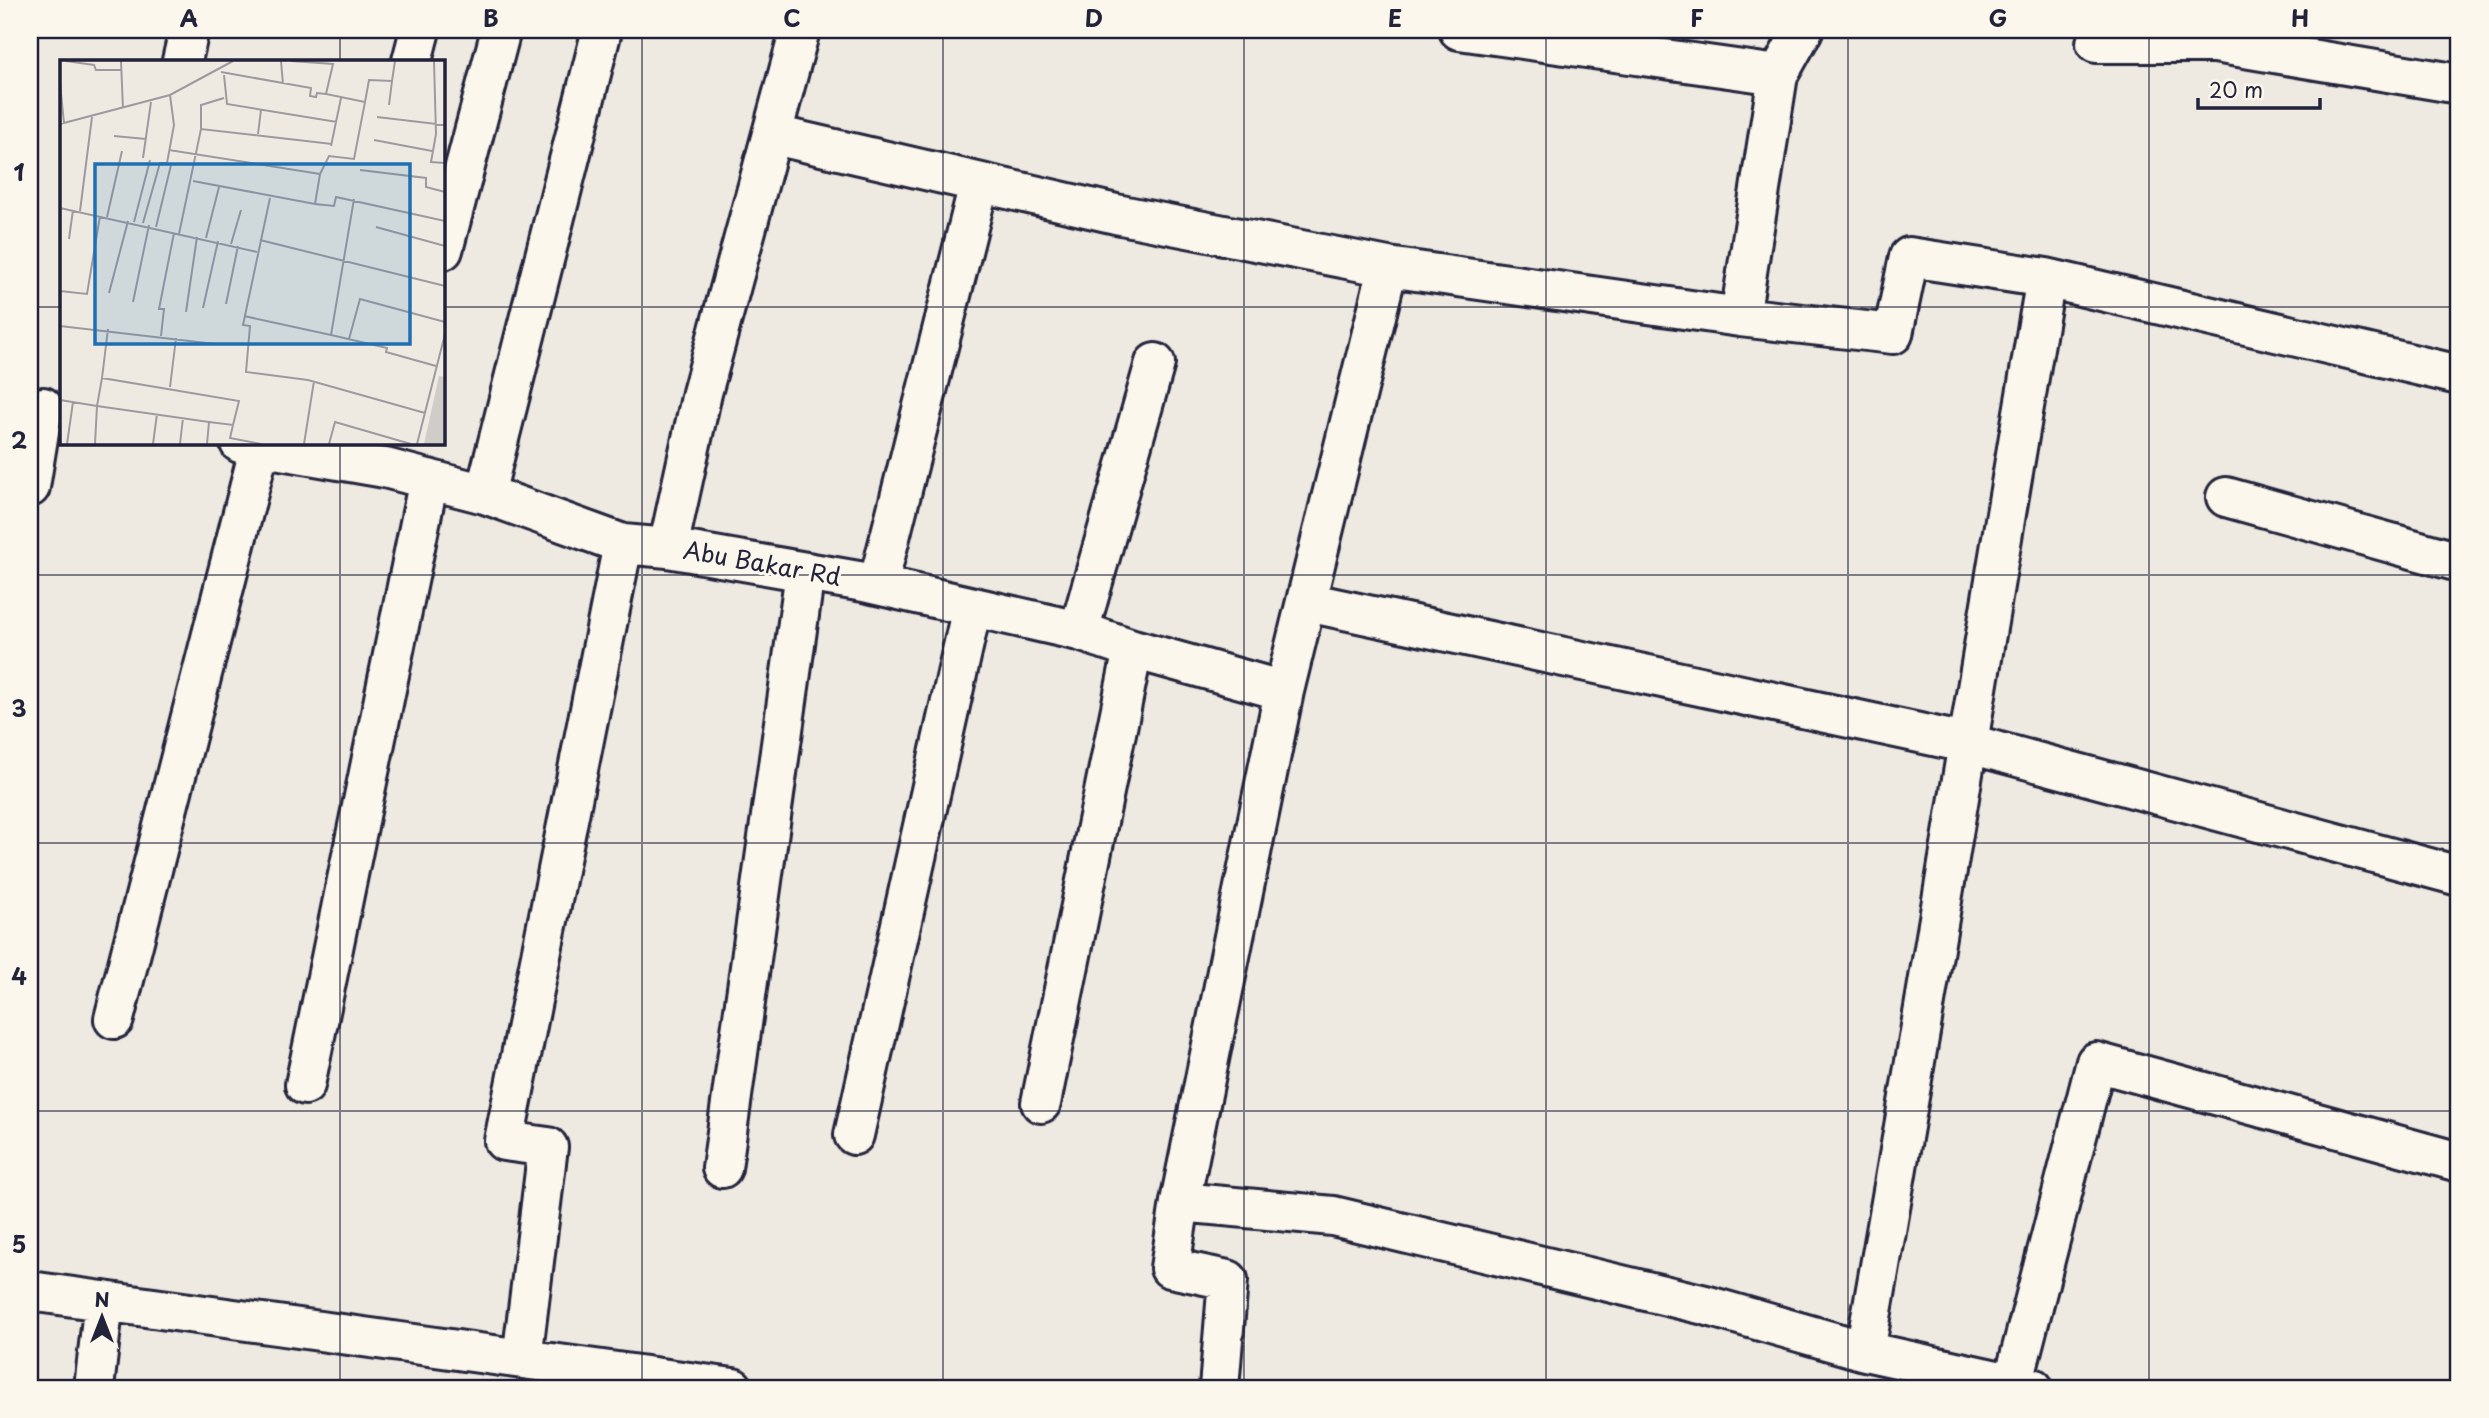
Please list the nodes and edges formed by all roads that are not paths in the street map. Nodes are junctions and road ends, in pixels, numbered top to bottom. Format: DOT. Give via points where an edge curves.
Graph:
graph roads {
  1 [pos="189,30"];
  2 [pos="419,30"];
  3 [pos="501,30"];
  4 [pos="602,30"];
  5 [pos="800,30"];
  6 [pos="1458,30"];
  7 [pos="1803,30"];
  8 [pos="2096,43"];
  9 [pos="182,60"];
  10 [pos="412,60"];
  11 [pos="1778,75"];
  12 [pos="2459,85"];
  13 [pos="774,135"];
  14 [pos="979,184"];
  15 [pos="444,246"];
  16 [pos="1388,267"];
  17 [pos="2046,278"];
  18 [pos="1740,317"];
  19 [pos="1155,363"];
  20 [pos="2459,374"];
  21 [pos="45,407"];
  22 [pos="250,445"];
  23 [pos="314,449"];
  24 [pos="388,455"];
  25 [pos="429,480"];
  26 [pos="30,487"];
  27 [pos="485,494"];
  28 [pos="2226,497"];
  29 [pos="623,544"];
  30 [pos="668,548"];
  31 [pos="2459,562"];
  32 [pos="805,572"];
  33 [pos="878,585"];
  34 [pos="1307,602"];
  35 [pos="972,607"];
  36 [pos="1079,631"];
  37 [pos="1133,649"];
  38 [pos="1284,691"];
  39 [pos="1966,743"];
  40 [pos="2459,876"];
  41 [pos="114,1019"];
  42 [pos="306,1085"];
  43 [pos="1041,1103"];
  44 [pos="855,1135"];
  45 [pos="2459,1162"];
  46 [pos="722,1168"];
  47 [pos="1180,1202"];
  48 [pos="30,1291"];
  49 [pos="104,1301"];
  50 [pos="1864,1351"];
  51 [pos="522,1359"];
  52 [pos="638,1382"];
  53 [pos="2023,1386"];
  54 [pos="94,1388"];
  55 [pos="733,1388"];
  56 [pos="1219,1388"];
  1 -- 9 [label="street"];
  2 -- 10 [label="street"];
  3 -- 15 [label="street"];
  4 -- 27 [label="street"];
  5 -- 13 [label="street"];
  6 -- 11 [label="street"];
  7 -- 11 [label="street"];
  8 -- 12 [label="street" via="2215,43"];
  11 -- 18 [label="street"];
  13 -- 14 [label="street"];
  13 -- 30 [label="street" via="702,393"];
  14 -- 16 [label="street"];
  14 -- 33 [label="street"];
  16 -- 18 [label="street"];
  16 -- 34 [label="street"];
  17 -- 18 [label="street" via="1909,257 1893,334"];
  17 -- 20 [label="street"];
  17 -- 39 [label="street"];
  19 -- 36 [label="street"];
  21 -- 26 [label="street"];
  22 -- 23 [label="street, Abu Bakar Rd"];
  22 -- 41 [label="street"];
  23 -- 24 [label="street, Abu Bakar Rd"];
  24 -- 25 [label="street, Abu Bakar Rd"];
  25 -- 27 [label="street, Abu Bakar Rd"];
  25 -- 42 [label="street"];
  27 -- 29 [label="street, Abu Bakar Rd"];
  28 -- 31 [label="street"];
  29 -- 30 [label="street, Abu Bakar Rd"];
  29 -- 51 [label="street" via="504,1141 548,1147"];
  30 -- 32 [label="street, Abu Bakar Rd"];
  32 -- 33 [label="street, Abu Bakar Rd"];
  32 -- 46 [label="street"];
  33 -- 35 [label="street, Abu Bakar Rd"];
  34 -- 38 [label="street"];
  34 -- 39 [label="street"];
  35 -- 36 [label="street, Abu Bakar Rd"];
  35 -- 44 [label="street"];
  36 -- 37 [label="street, Abu Bakar Rd"];
  37 -- 38 [label="street, Abu Bakar Rd"];
  37 -- 43 [label="street"];
  38 -- 47 [label="street"];
  39 -- 40 [label="street"];
  39 -- 50 [label="street" via="1927,1000"];
  45 -- 53 [label="street" via="2096,1062"];
  47 -- 50 [label="street" via="1334,1216 1705,1305"];
  47 -- 56 [label="street" via="1170,1268 1228,1280"];
  48 -- 49 [label="street"];
  49 -- 51 [label="street"];
  49 -- 54 [label="street"];
  50 -- 53 [label="street"];
  51 -- 52 [label="street"];
  52 -- 55 [label="street"];
}
